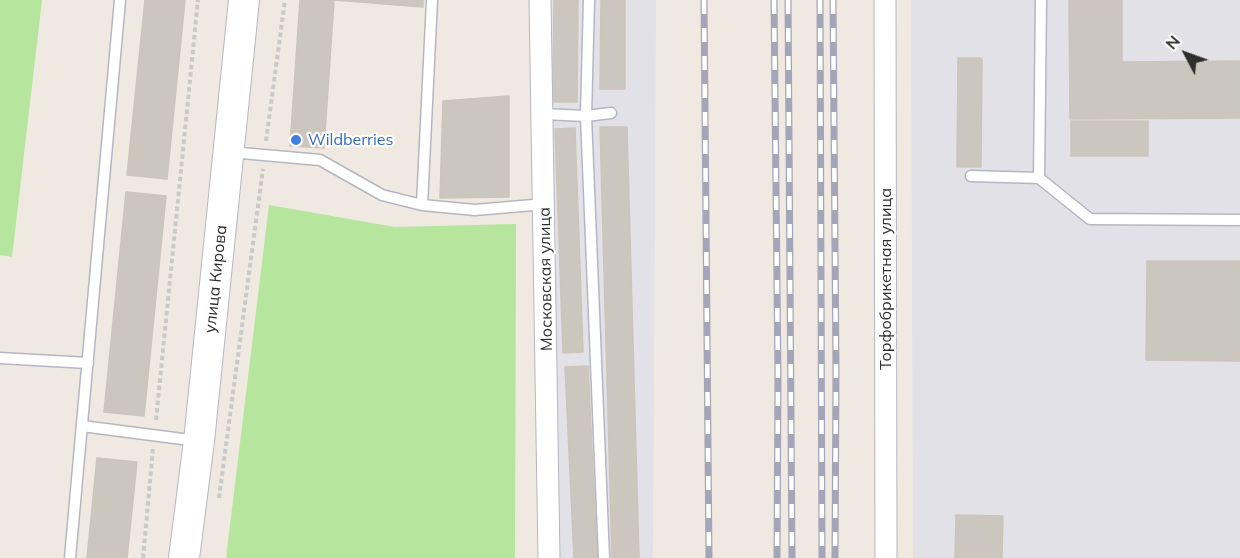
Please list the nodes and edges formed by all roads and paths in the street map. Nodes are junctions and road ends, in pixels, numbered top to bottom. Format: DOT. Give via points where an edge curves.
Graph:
graph roads {
  1 [pos="120,0"];
  2 [pos="198,0"];
  3 [pos="244,0"];
  4 [pos="285,0"];
  5 [pos="432,0"];
  6 [pos="540,0"];
  7 [pos="589,0"];
  8 [pos="885,0"];
  9 [pos="1041,0"];
  10 [pos="611,113"];
  11 [pos="543,114"];
  12 [pos="586,116"];
  13 [pos="229,152"];
  14 [pos="264,155"];
  15 [pos="971,176"];
  16 [pos="1039,178"];
  17 [pos="545,204"];
  18 [pos="422,206"];
  19 [pos="1240,220"];
  20 [pos="0,358"];
  21 [pos="88,363"];
  22 [pos="82,426"];
  23 [pos="154,435"];
  24 [pos="199,441"];
  25 [pos="219,499"];
  26 [pos="70,558"];
  27 [pos="142,558"];
  28 [pos="184,558"];
  29 [pos="549,558"];
  30 [pos="604,558"];
  31 [pos="886,558"];
  1 -- 21 [label="lane"];
  2 -- 23 [label="path"];
  3 -- 13 [label="street, улица Кирова"];
  4 -- 14 [label="path"];
  5 -- 18 [label="lane"];
  6 -- 11 [label="street, Московская улица"];
  7 -- 12 [label="lane"];
  8 -- 31 [label="street, Торфобрикетная улица"];
  9 -- 16 [label="lane"];
  10 -- 12 [label="lane"];
  11 -- 12 [label="lane"];
  11 -- 17 [label="street, Московская улица"];
  12 -- 30 [label="lane"];
  13 -- 14 [label="lane"];
  13 -- 24 [label="street, улица Кирова"];
  14 -- 18 [label="lane" via="321,160 382,195"];
  14 -- 25 [label="path"];
  15 -- 16 [label="lane"];
  16 -- 19 [label="lane" via="1090,219"];
  17 -- 18 [label="lane" via="475,210"];
  17 -- 29 [label="street, Московская улица"];
  20 -- 21 [label="lane"];
  21 -- 22 [label="lane"];
  22 -- 23 [label="lane"];
  22 -- 26 [label="lane"];
  23 -- 24 [label="lane"];
  23 -- 27 [label="path"];
  24 -- 28 [label="street, улица Кирова"];
}
